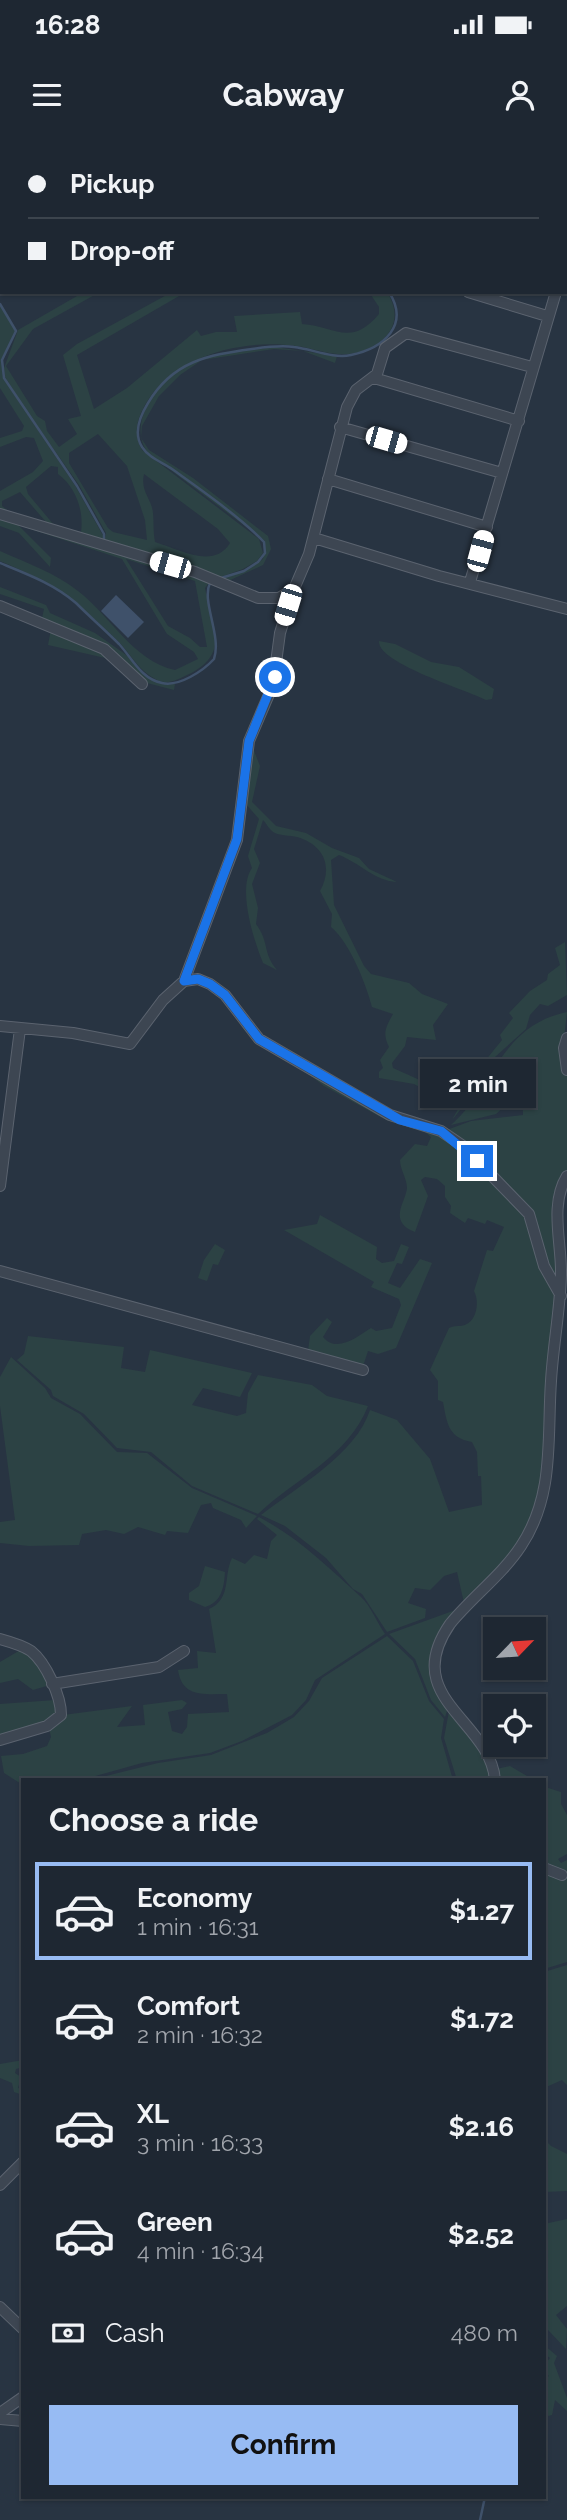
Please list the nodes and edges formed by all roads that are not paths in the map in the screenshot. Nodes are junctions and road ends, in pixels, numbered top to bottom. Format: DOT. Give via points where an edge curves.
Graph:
graph roads {
  1 [pos="475,294"];
  2 [pos="555,294"];
  3 [pos="547,316"];
  4 [pos="532,368"];
  5 [pos="374,378"];
  6 [pos="519,421"];
  7 [pos="340,426"];
  8 [pos="502,473"];
  9 [pos="328,479"];
  10 [pos="0,514"];
  11 [pos="487,527"];
  12 [pos="314,538"];
  13 [pos="470,582"];
  14 [pos="294,589"];
  15 [pos="0,606"];
  16 [pos="567,609"];
  17 [pos="142,684"];
  18 [pos="184,981"];
  19 [pos="0,1026"];
  20 [pos="20,1029"];
  21 [pos="567,1038"];
  22 [pos="567,1070"];
  23 [pos="567,1177"];
  24 [pos="0,1186"];
  25 [pos="0,1271"];
  26 [pos="561,1296"];
  27 [pos="363,1370"];
  28 [pos="0,1639"];
  29 [pos="184,1651"];
  30 [pos="52,1684"];
  31 [pos="0,1740"];
  32 [pos="495,1778"];
  33 [pos="546,1869"];
  34 [pos="562,1875"];
  35 [pos="21,2164"];
  36 [pos="0,2185"];
  37 [pos="0,2307"];
  38 [pos="21,2327"];
  39 [pos="21,2398"];
  40 [pos="0,2413"];
  41 [pos="0,2419"];
  42 [pos="21,2421"];
  1 -- 3 [label="street"];
  2 -- 3 [label="street"];
  3 -- 4 [label="street"];
  4 -- 5 [label="street" via="406,332 385,348"];
  4 -- 6 [label="street"];
  5 -- 6 [label="street"];
  5 -- 7 [label="street" via="351,397"];
  6 -- 8 [label="street"];
  7 -- 8 [label="street"];
  7 -- 9 [label="street"];
  8 -- 11 [label="street"];
  9 -- 11 [label="street"];
  9 -- 12 [label="street"];
  10 -- 14 [label="street" via="195,572 258,598 279,598"];
  11 -- 13 [label="street"];
  12 -- 13 [label="street"];
  12 -- 14 [label="street"];
  13 -- 16 [label="street"];
  14 -- 18 [label="street" via="280,633 273,685 249,741 237,839"];
  15 -- 17 [label="street" via="104,649"];
  18 -- 20 [label="street" via="157,1007 130,1044"];
  18 -- 26 [label="street" via="198,979 218,989 259,1039 345,1090 400,1120 441,1131 463,1146 529,1214 544,1266"];
  19 -- 20 [label="street"];
  20 -- 24 [label="street"];
  21 -- 22 [label="street"];
  23 -- 26 [label="street" via="558,1202"];
  25 -- 27 [label="street"];
  26 -- 32 [label="street" via="551,1381 551,1458 536,1512 521,1547 442,1636 436,1662 438,1684 449,1707 481,1744"];
  28 -- 30 [label="street" via="23,1646 37,1657"];
  29 -- 30 [label="street" via="159,1667"];
  30 -- 31 [label="street" via="61,1709 58,1720"];
  33 -- 34 [label="street"];
  35 -- 36 [label="street"];
  37 -- 38 [label="street"];
  39 -- 40 [label="street"];
  41 -- 42 [label="street"];
}
